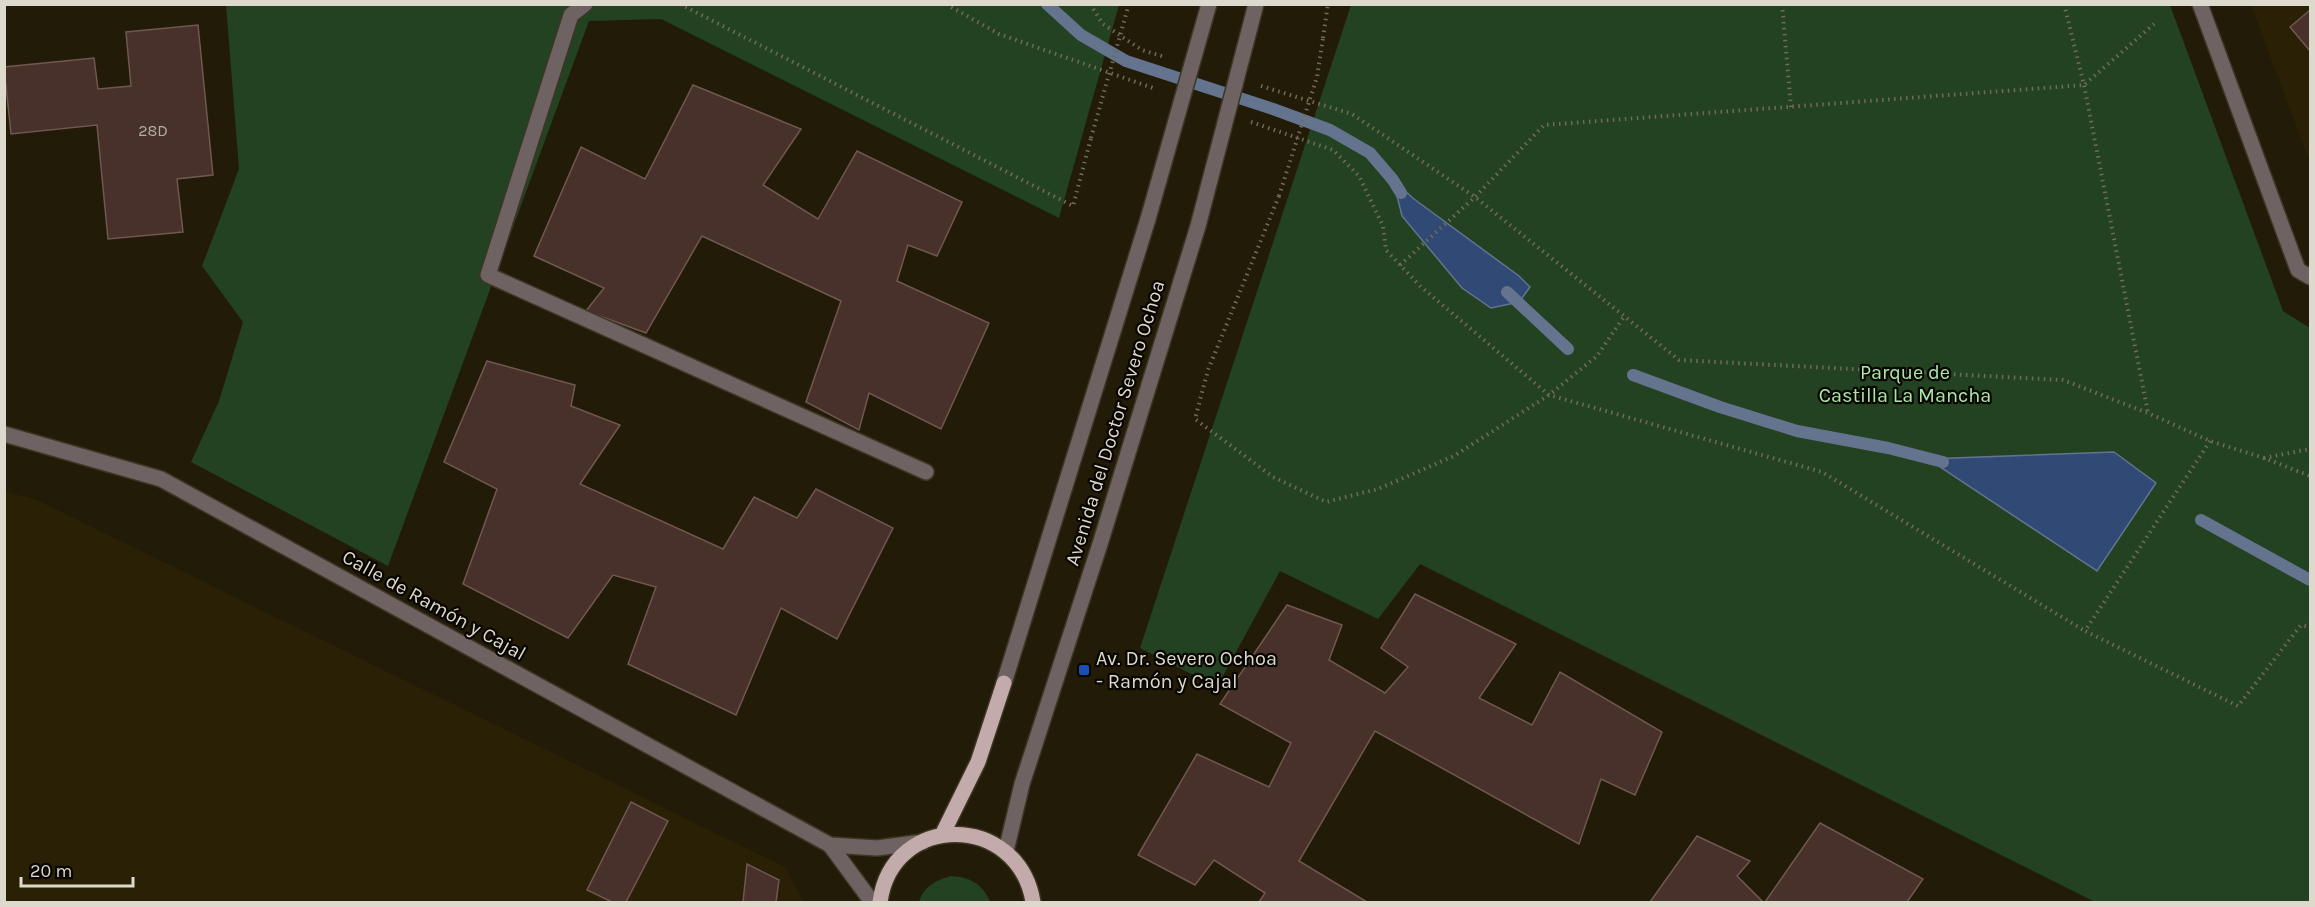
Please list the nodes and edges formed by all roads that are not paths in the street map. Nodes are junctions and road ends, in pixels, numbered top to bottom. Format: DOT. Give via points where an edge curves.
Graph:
graph roads {
  1 [pos="585,4"];
  2 [pos="1209,4"];
  3 [pos="1256,4"];
  4 [pos="2200,4"];
  5 [pos="2310,277"];
  6 [pos="4,434"];
  7 [pos="926,472"];
  8 [pos="1004,683"];
  9 [pos="942,835"];
  10 [pos="923,842"];
  11 [pos="830,845"];
  12 [pos="1006,851"];
  13 [pos="872,903"];
  14 [pos="880,903"];
  15 [pos="1033,903"];
  1 -- 7 [label="street" via="571,15 488,275"];
  2 -- 8 [label="street, Avenida del Doctor Severo Ochoa, bridge" via="1148,219"];
  3 -- 12 [label="street, Avenida del Doctor Severo Ochoa, bridge" via="1198,226 1022,784"];
  4 -- 5 [label="street" via="2298,270"];
  6 -- 11 [label="street, Calle de Ramón y Cajal" via="161,479"];
  8 -- 9 [label="main road, Avenida del Doctor Severo Ochoa" via="978,762"];
  9 -- 10 [label="main road"];
  9 -- 12 [label="main road" via="964,834 987,840"];
  10 -- 11 [label="street, Calle de Ramón y Cajal" via="877,848"];
  10 -- 14 [label="main road" via="891,870"];
  11 -- 13 [label="street, Calle de Ramón y Cajal"];
  12 -- 15 [label="main road" via="1021,868"];
}
